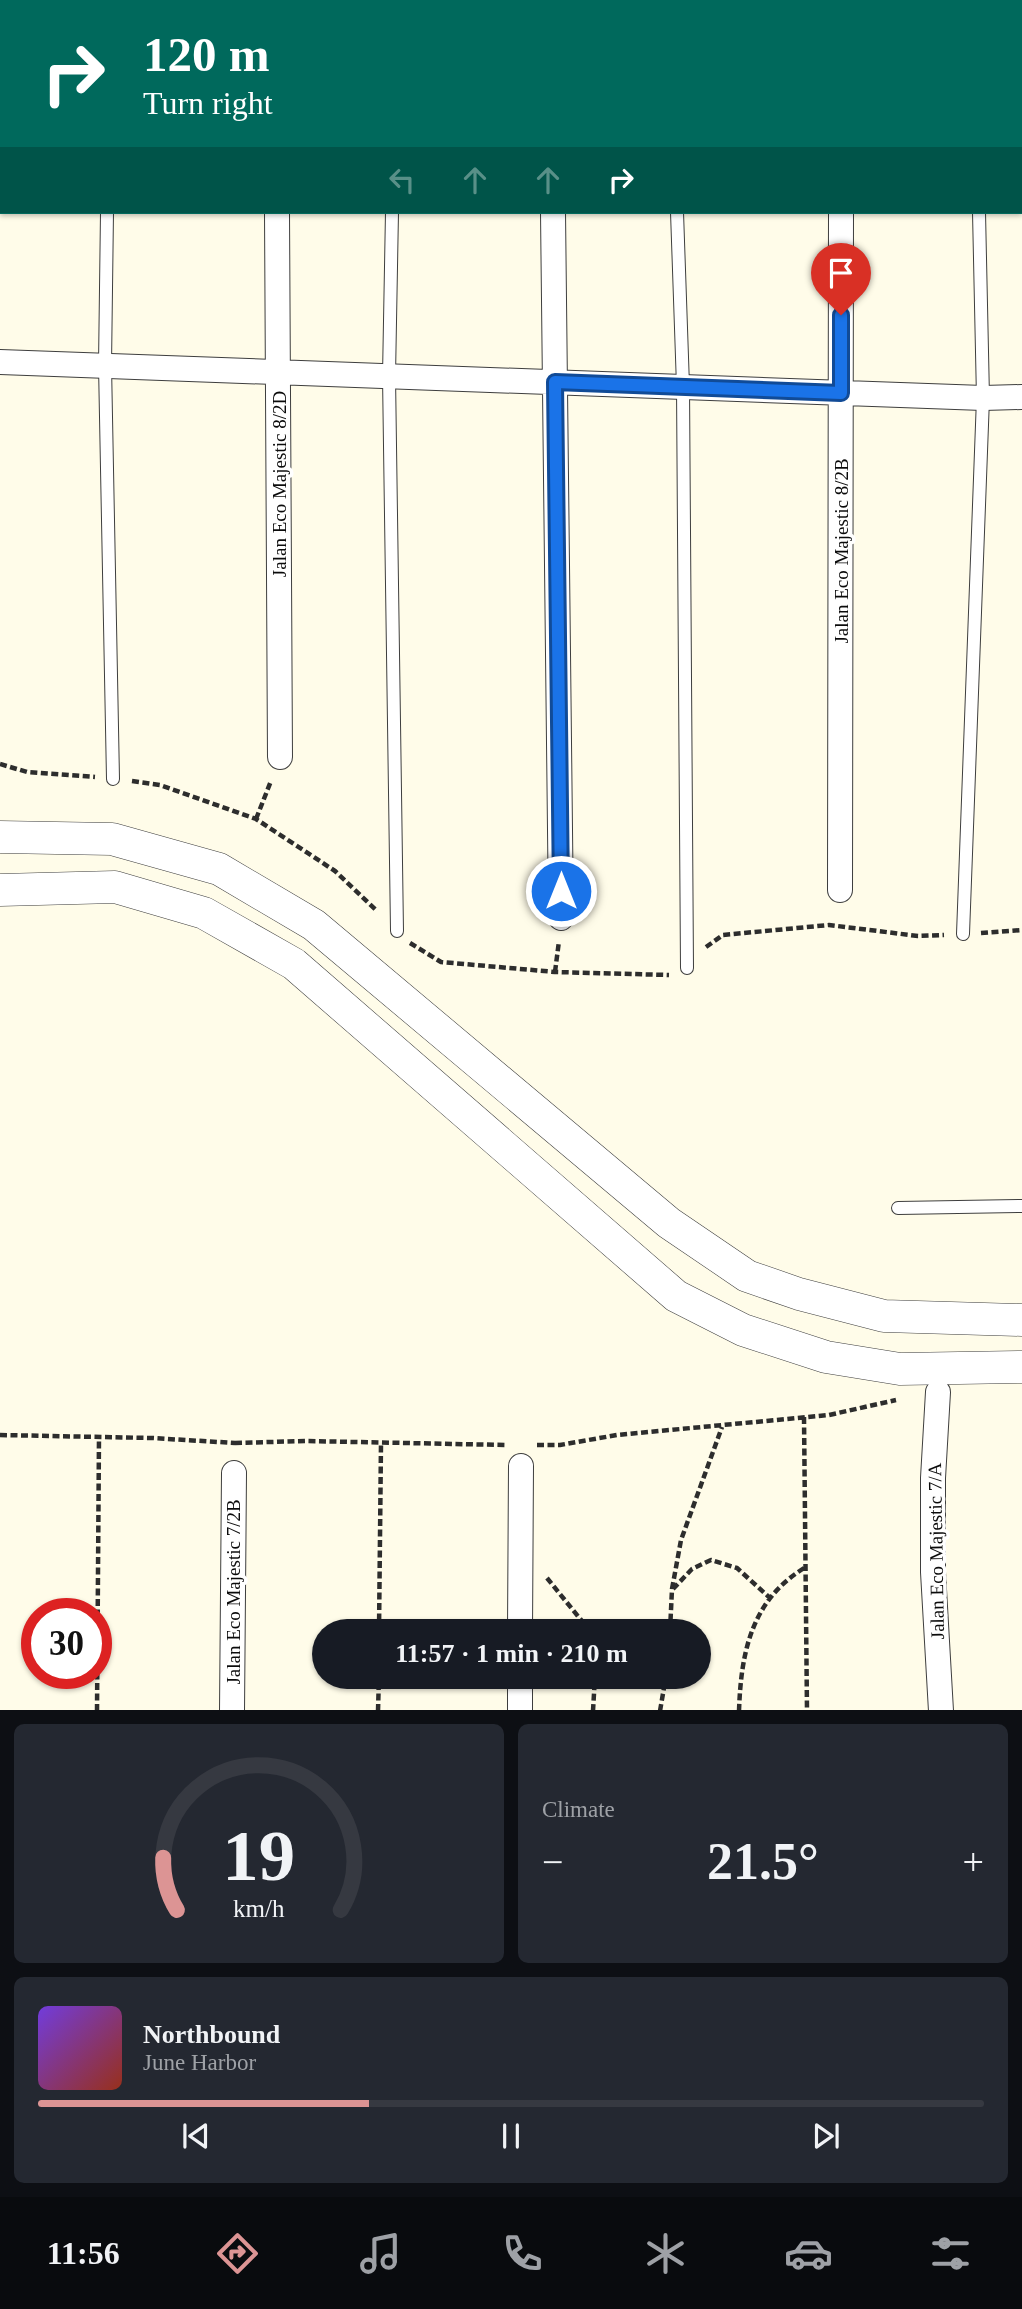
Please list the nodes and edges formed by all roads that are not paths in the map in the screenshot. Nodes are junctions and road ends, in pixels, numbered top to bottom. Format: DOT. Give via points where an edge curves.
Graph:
graph roads {
  1 [pos="107,214"];
  2 [pos="277,214"];
  3 [pos="392,214"];
  4 [pos="553,214"];
  5 [pos="677,214"];
  6 [pos="841,214"];
  7 [pos="979,214"];
  8 [pos="0,362"];
  9 [pos="105,365"];
  10 [pos="278,372"];
  11 [pos="389,376"];
  12 [pos="555,382"];
  13 [pos="683,386"];
  14 [pos="841,393"];
  15 [pos="1022,397"];
  16 [pos="983,398"];
  17 [pos="280,757"];
  18 [pos="113,779"];
  19 [pos="0,837"];
  20 [pos="0,890"];
  21 [pos="840,890"];
  22 [pos="561,918"];
  23 [pos="397,931"];
  24 [pos="963,934"];
  25 [pos="687,968"];
  26 [pos="1022,1206"];
  27 [pos="898,1208"];
  28 [pos="1022,1320"];
  29 [pos="1022,1367"];
  30 [pos="938,1392"];
  31 [pos="519,1456"];
  32 [pos="234,1473"];
  33 [pos="520,1619"];
  34 [pos="520,1689"];
  35 [pos="232,1710"];
  36 [pos="520,1710"];
  37 [pos="941,1710"];
  1 -- 9 [label="lane"];
  2 -- 10 [label="street, Jalan Eco Majestic 8/2D"];
  3 -- 11 [label="lane"];
  4 -- 12 [label="street"];
  5 -- 13 [label="lane"];
  6 -- 14 [label="street, Jalan Eco Majestic 8/2B"];
  7 -- 16 [label="lane"];
  8 -- 9 [label="street"];
  9 -- 10 [label="street"];
  9 -- 18 [label="lane"];
  10 -- 11 [label="street"];
  10 -- 17 [label="street, Jalan Eco Majestic 8/2D"];
  11 -- 12 [label="street"];
  11 -- 23 [label="lane"];
  12 -- 13 [label="street"];
  12 -- 22 [label="street"];
  13 -- 14 [label="street"];
  13 -- 25 [label="lane"];
  14 -- 16 [label="street"];
  14 -- 21 [label="street, Jalan Eco Majestic 8/2B"];
  15 -- 16 [label="street"];
  16 -- 24 [label="lane"];
  19 -- 28 [label="street" via="112,839 219,869 314,925 669,1223 747,1276 884,1316"];
  20 -- 29 [label="street" via="115,887 204,913 294,964 676,1296 743,1330 826,1357 900,1369"];
  26 -- 27 [label="lane"];
  30 -- 37 [label="street, Jalan Eco Majestic 7/A" via="933,1559"];
  31 -- 33 [label="street"];
  32 -- 35 [label="street, Jalan Eco Majestic 7/2B"];
  34 -- 36 [label="street"];
}
